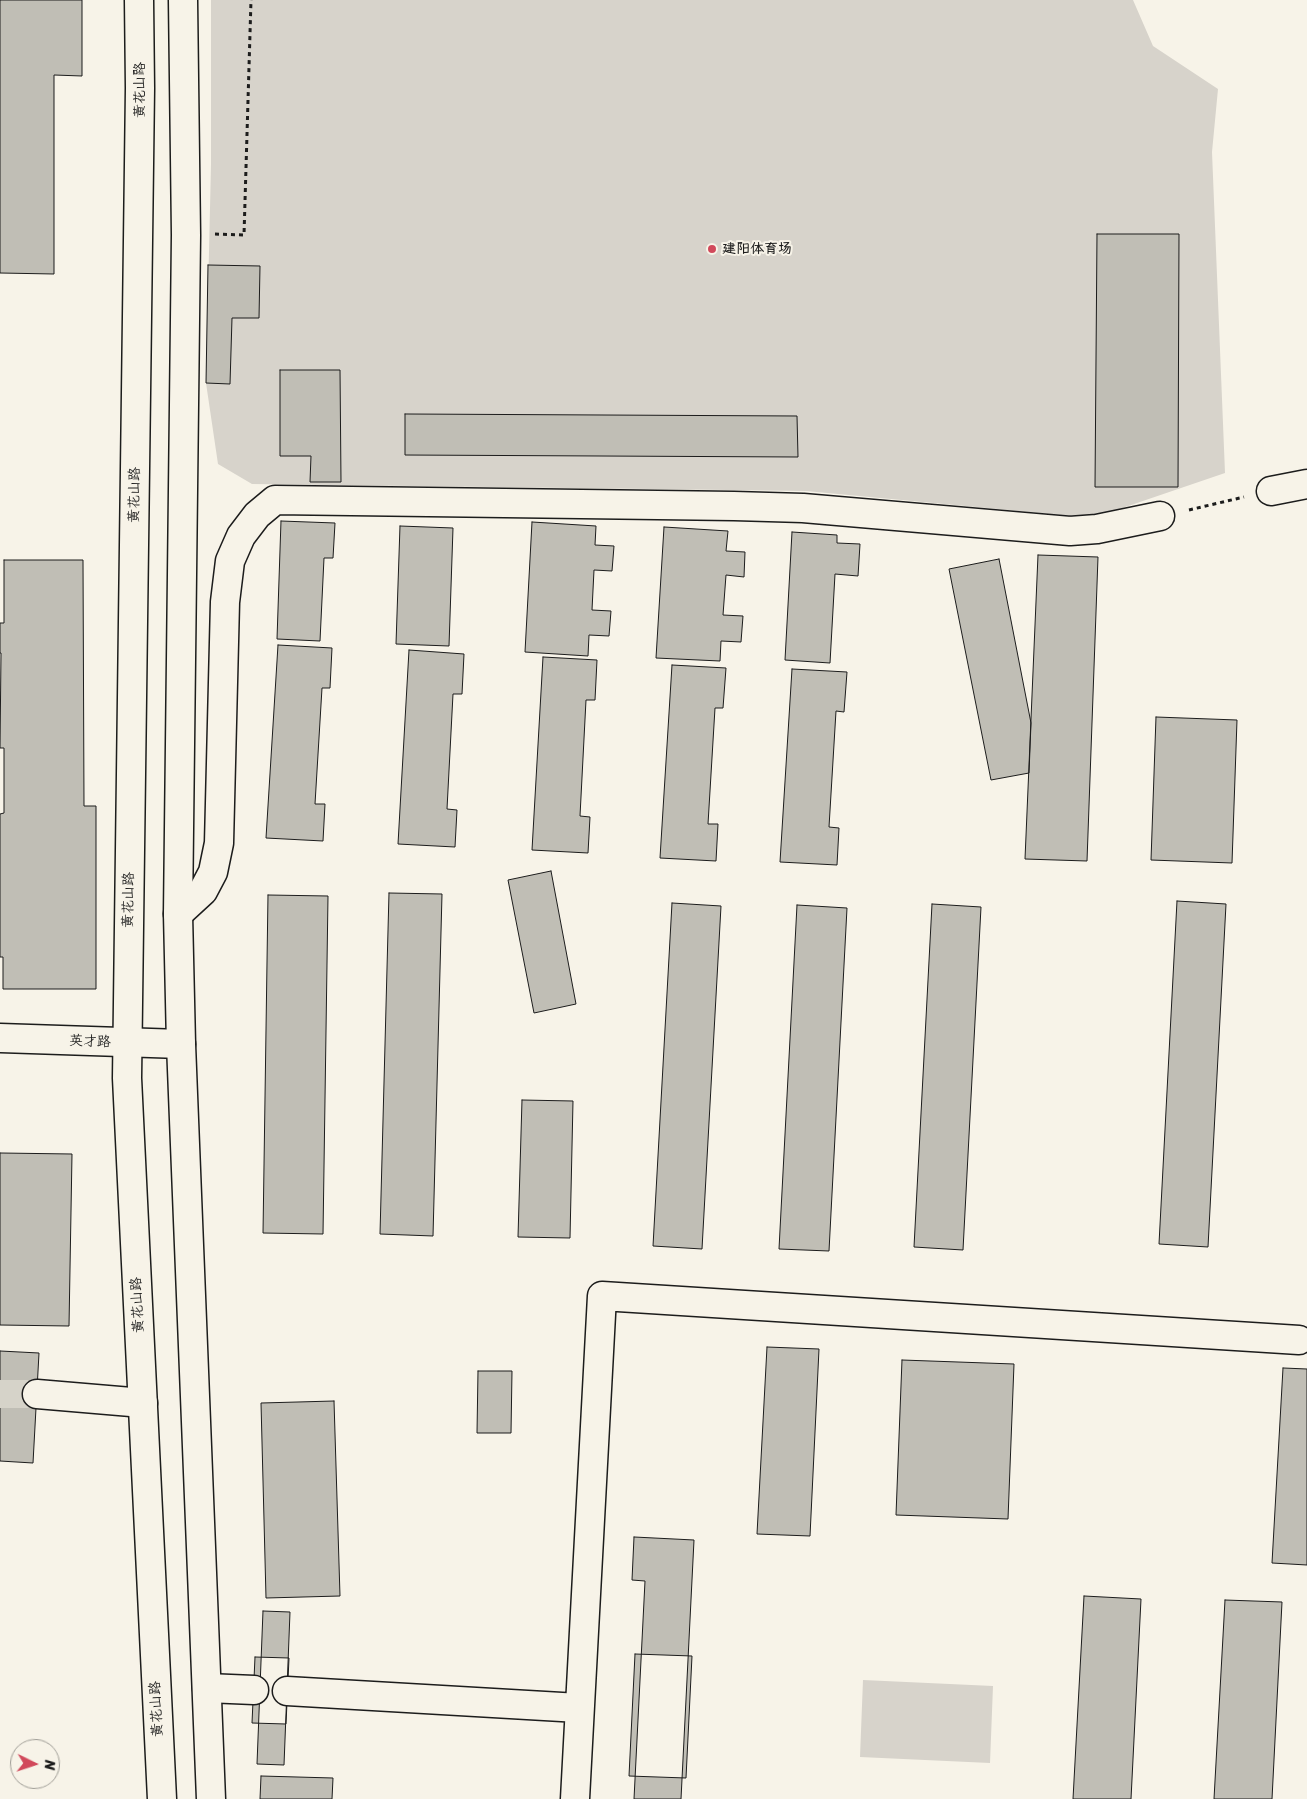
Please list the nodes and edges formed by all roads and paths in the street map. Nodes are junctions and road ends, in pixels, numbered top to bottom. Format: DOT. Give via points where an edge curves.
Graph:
graph roads {
  1 [pos="138,0"];
  2 [pos="183,0"];
  3 [pos="251,0"];
  4 [pos="186,235"];
  5 [pos="1307,484"];
  6 [pos="1271,491"];
  7 [pos="1160,516"];
  8 [pos="178,914"];
  9 [pos="0,1038"];
  10 [pos="127,1044"];
  11 [pos="181,1044"];
  12 [pos="1299,1340"];
  13 [pos="37,1394"];
  14 [pos="143,1402"];
  15 [pos="207,1688"];
  16 [pos="254,1690"];
  17 [pos="287,1691"];
  18 [pos="579,1708"];
  19 [pos="162,1799"];
  20 [pos="211,1799"];
  21 [pos="575,1799"];
  1 -- 10 [label="main road, 黄花山路" via="140,88"];
  2 -- 4 [label="main road"];
  3 -- 4 [label="path" via="244,235"];
  4 -- 8 [label="main road"];
  5 -- 6 [label="main road"];
  6 -- 7 [label="path"];
  7 -- 8 [label="main road" via="1097,529 1070,530 803,508 275,500 240,536 230,561 225,602 219,843 214,872 203,891"];
  8 -- 11 [label="main road"];
  9 -- 10 [label="main road, 英才路"];
  10 -- 11 [label="main road, 英才路"];
  10 -- 14 [label="main road, 黄花山路" via="126,1078"];
  11 -- 15 [label="main road"];
  12 -- 18 [label="main road" via="602,1296"];
  13 -- 14 [label="main road"];
  14 -- 19 [label="main road, 黄花山路"];
  15 -- 16 [label="main road"];
  15 -- 20 [label="main road"];
  17 -- 18 [label="main road"];
  18 -- 21 [label="main road"];
}
